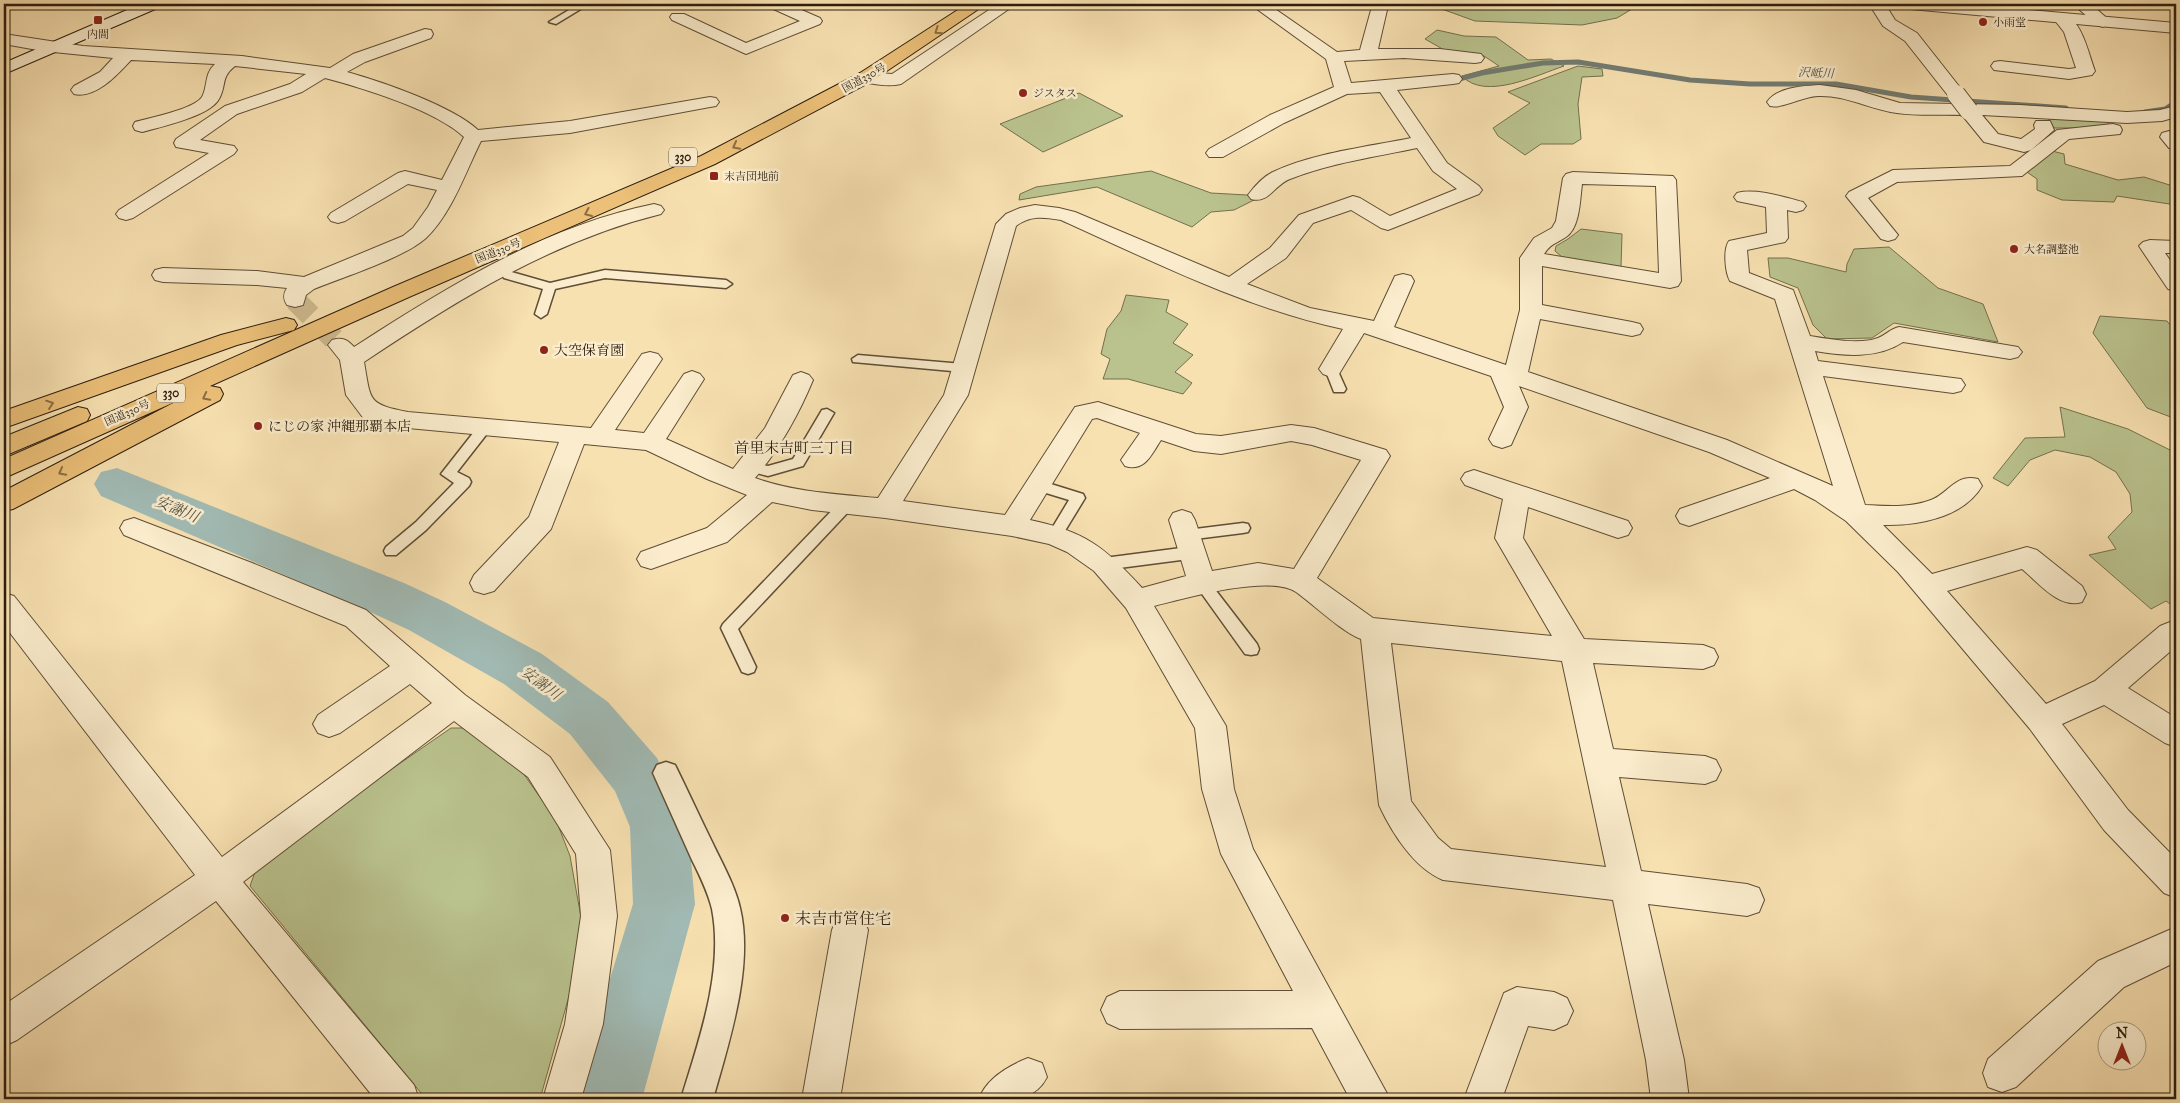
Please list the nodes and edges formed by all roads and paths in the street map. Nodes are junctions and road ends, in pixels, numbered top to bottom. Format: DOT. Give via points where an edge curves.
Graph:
graph roads {
  1 [pos="154,4"];
  2 [pos="583,4"];
  3 [pos="775,4"];
  4 [pos="952,4"];
  5 [pos="978,4"];
  6 [pos="1008,4"];
  7 [pos="1258,4"];
  8 [pos="1878,4"];
  9 [pos="1910,4"];
  10 [pos="2081,4"];
  11 [pos="1379,10"];
  12 [pos="678,17"];
  13 [pos="2061,18"];
  14 [pos="553,22"];
  15 [pos="2103,22"];
  16 [pos="2176,28"];
  17 [pos="425,34"];
  18 [pos="4,39"];
  19 [pos="53,48"];
  20 [pos="1368,53"];
  21 [pos="127,54"];
  22 [pos="1334,57"];
  23 [pos="1475,58"];
  24 [pos="230,61"];
  25 [pos="2000,66"];
  26 [pos="4,69"];
  27 [pos="327,72"];
  28 [pos="866,78"];
  29 [pos="1453,79"];
  30 [pos="1385,86"];
  31 [pos="1344,89"];
  32 [pos="80,90"];
  33 [pos="710,102"];
  34 [pos="1776,102"];
  35 [pos="2036,111"];
  36 [pos="2176,111"];
  37 [pos="2113,117"];
  38 [pos="142,126"];
  39 [pos="474,136"];
  40 [pos="1422,141"];
  41 [pos="1216,153"];
  42 [pos="449,187"];
  43 [pos="1258,195"];
  44 [pos="1744,198"];
  45 [pos="654,210"];
  46 [pos="126,214"];
  47 [pos="338,217"];
  48 [pos="1888,235"];
  49 [pos="2176,247"];
  50 [pos="1531,258"];
  51 [pos="491,269"];
  52 [pos="163,275"];
  53 [pos="1403,281"];
  54 [pos="726,284"];
  55 [pos="2176,284"];
  56 [pos="1231,286"];
  57 [pos="550,287"];
  58 [pos="1531,310"];
  59 [pos="541,314"];
  60 [pos="339,320"];
  61 [pos="286,325"];
  62 [pos="1369,328"];
  63 [pos="1632,329"];
  64 [pos="1801,342"];
  65 [pos="2010,352"];
  66 [pos="858,359"];
  67 [pos="650,360"];
  68 [pos="1809,366"];
  69 [pos="964,368"];
  70 [pos="1508,374"];
  71 [pos="692,379"];
  72 [pos="1335,379"];
  73 [pos="801,380"];
  74 [pos="1954,385"];
  75 [pos="827,414"];
  76 [pos="4,420"];
  77 [pos="486,426"];
  78 [pos="1156,429"];
  79 [pos="586,435"];
  80 [pos="1502,438"];
  81 [pos="650,442"];
  82 [pos="4,447"];
  83 [pos="1134,460"];
  84 [pos="4,469"];
  85 [pos="744,474"];
  86 [pos="1796,478"];
  87 [pos="1474,480"];
  88 [pos="1038,485"];
  89 [pos="1968,486"];
  90 [pos="767,492"];
  91 [pos="1517,494"];
  92 [pos="4,502"];
  93 [pos="846,505"];
  94 [pos="885,508"];
  95 [pos="1855,514"];
  96 [pos="1689,516"];
  97 [pos="1012,526"];
  98 [pos="134,528"];
  99 [pos="1243,528"];
  100 [pos="1618,528"];
  101 [pos="1056,535"];
  102 [pos="1183,536"];
  103 [pos="391,551"];
  104 [pos="651,559"];
  105 [pos="1104,564"];
  106 [pos="1301,581"];
  107 [pos="484,583"];
  108 [pos="1202,583"];
  109 [pos="1926,587"];
  110 [pos="2072,594"];
  111 [pos="1136,600"];
  112 [pos="4,604"];
  113 [pos="1375,629"];
  114 [pos="2176,638"];
  115 [pos="1250,649"];
  116 [pos="1576,650"];
  117 [pos="1704,657"];
  118 [pos="411,666"];
  119 [pos="748,666"];
  120 [pos="2106,690"];
  121 [pos="454,704"];
  122 [pos="2041,720"];
  123 [pos="329,724"];
  124 [pos="2176,734"];
  125 [pos="1600,762"];
  126 [pos="1705,770"];
  127 [pos="666,773"];
  128 [pos="219,880"];
  129 [pos="2176,882"];
  130 [pos="1627,886"];
  131 [pos="1747,900"];
  132 [pos="850,930"];
  133 [pos="2176,944"];
  134 [pos="1322,1009"];
  135 [pos="1120,1010"];
  136 [pos="1554,1011"];
  137 [pos="4,1026"];
  138 [pos="2002,1073"];
  139 [pos="1028,1077"];
  140 [pos="400,1099"];
  141 [pos="562,1099"];
  142 [pos="697,1099"];
  143 [pos="821,1099"];
  144 [pos="998,1099"];
  145 [pos="1371,1099"];
  146 [pos="1483,1099"];
  147 [pos="1670,1099"];
  1 -- 19 [label="street"];
  2 -- 14 [label="lane"];
  3 -- 12 [label="street" via="814,21 746,48"];
  4 -- 61 [label="highway, 国道330号 / 330" via="878,54 696,151"];
  5 -- 28 [label="highway, 国道330号 / 330, one-way"];
  6 -- 28 [label="street" via="895,80"];
  7 -- 22 [label="street"];
  8 -- 35 [label="street, bridge" via="1889,23 1911,37 1991,138 2024,146 2045,130"];
  9 -- 13 [label="street"];
  10 -- 15 [label="street"];
  11 -- 20 [label="street"];
  13 -- 15 [label="street"];
  13 -- 25 [label="street" via="2072,31 2086,71 2068,74"];
  15 -- 16 [label="street"];
  17 -- 27 [label="street"];
  18 -- 19 [label="street"];
  19 -- 21 [label="street"];
  19 -- 26 [label="street"];
  20 -- 22 [label="street"];
  20 -- 23 [label="street" via="1444,54"];
  21 -- 24 [label="street"];
  21 -- 32 [label="street" via="106,76"];
  22 -- 31 [label="street"];
  24 -- 27 [label="street" via="263,62"];
  24 -- 38 [label="street" via="219,70 211,98 200,108"];
  27 -- 39 [label="street" via="433,110 458,122"];
  27 -- 46 [label="street" via="296,88 230,110 183,143 227,150"];
  28 -- 51 [label="highway, 国道330号 / 330, one-way"];
  29 -- 30 [label="street"];
  30 -- 31 [label="street"];
  30 -- 40 [label="street"];
  31 -- 41 [label="street" via="1277,119"];
  33 -- 39 [label="street" via="570,127"];
  34 -- 35 [label="street" via="1788,94 1813,91 1840,92 1898,108"];
  35 -- 37 [label="street"];
  36 -- 37 [label="street" via="2167,115"];
  37 -- 48 [label="street" via="2115,130 2064,134 2015,172 1893,176 1856,196"];
  39 -- 42 [label="street"];
  40 -- 43 [label="street" via="1332,152 1278,177"];
  40 -- 56 [label="street" via="1440,168 1472,190 1388,224 1353,202 1306,219 1278,253"];
  42 -- 47 [label="street" via="405,177"];
  42 -- 52 [label="street" via="438,208 410,240 300,292 257,278"];
  44 -- 64 [label="street" via="1786,204 1778,238 1736,244 1738,276 1785,295"];
  45 -- 51 [label="street" via="618,218"];
  49 -- 55 [label="street" via="2150,246"];
  50 -- 50 [label="street" via="1542,242 1561,232 1573,178 1666,180 1670,281"];
  50 -- 58 [label="street"];
  51 -- 57 [label="lane"];
  51 -- 60 [label="highway, 国道330号 / 330"];
  51 -- 77 [label="street" via="346,352 358,395 373,413 408,420"];
  53 -- 62 [label="street"];
  54 -- 57 [label="lane" via="605,274"];
  56 -- 62 [label="street" via="1304,314"];
  56 -- 69 [label="street" via="1068,216 1028,210 1006,224"];
  57 -- 59 [label="lane"];
  58 -- 63 [label="street"];
  58 -- 70 [label="street"];
  60 -- 84 [label="highway, 国道330号 / 330"];
  60 -- 92 [label="highway, one-way" via="304,346"];
  76 -- 61 [label="highway, one-way" via="229,340"];
  61 -- 82 [label="highway, 国道330号 / 330"];
  62 -- 70 [label="street"];
  62 -- 72 [label="street"];
  64 -- 65 [label="street" via="1842,348 1883,345 1899,334"];
  64 -- 68 [label="street"];
  66 -- 69 [label="lane"];
  67 -- 79 [label="street"];
  68 -- 74 [label="street"];
  68 -- 95 [label="street"];
  69 -- 94 [label="street" via="956,394"];
  70 -- 80 [label="street" via="1516,407"];
  70 -- 86 [label="street" via="1718,446"];
  71 -- 81 [label="street"];
  73 -- 85 [label="street" via="789,410 767,447"];
  75 -- 85 [label="lane" via="798,463"];
  77 -- 79 [label="street"];
  77 -- 103 [label="lane" via="448,474 464,482"];
  78 -- 83 [label="street"];
  78 -- 88 [label="street" via="1098,410 1084,413"];
  78 -- 106 [label="street" via="1194,442 1221,445 1292,433 1377,456"];
  79 -- 81 [label="street"];
  79 -- 107 [label="street" via="541,522"];
  81 -- 85 [label="street"];
  85 -- 90 [label="street"];
  86 -- 95 [label="street"];
  86 -- 96 [label="street"];
  87 -- 91 [label="street"];
  88 -- 97 [label="street"];
  88 -- 101 [label="lane" via="1078,498"];
  89 -- 95 [label="street" via="1940,508 1901,516"];
  90 -- 93 [label="street"];
  90 -- 104 [label="street" via="717,535"];
  91 -- 100 [label="street"];
  91 -- 116 [label="street" via="1508,538"];
  93 -- 94 [label="street"];
  93 -- 119 [label="lane" via="729,628"];
  94 -- 97 [label="street"];
  95 -- 109 [label="street"];
  97 -- 101 [label="street"];
  98 -- 118 [label="street" via="356,618"];
  99 -- 102 [label="lane"];
  101 -- 105 [label="street"];
  102 -- 105 [label="lane"];
  102 -- 108 [label="street"];
  105 -- 111 [label="street"];
  106 -- 108 [label="street" via="1258,574"];
  106 -- 113 [label="street" via="1367,628"];
  108 -- 111 [label="street"];
  108 -- 115 [label="lane"];
  109 -- 110 [label="street" via="2038,554"];
  109 -- 122 [label="street"];
  111 -- 134 [label="street" via="1210,726 1218,790 1238,854"];
  112 -- 128 [label="street"];
  113 -- 116 [label="street"];
  113 -- 130 [label="street" via="1395,805 1426,849 1443,864"];
  114 -- 120 [label="street" via="2170,634"];
  116 -- 117 [label="street"];
  116 -- 125 [label="street"];
  118 -- 121 [label="street"];
  118 -- 123 [label="street"];
  120 -- 122 [label="street"];
  120 -- 124 [label="street"];
  121 -- 128 [label="street"];
  121 -- 141 [label="street" via="539,768 593,850 599,916 584,1024"];
  122 -- 129 [label="street" via="2116,820"];
  125 -- 126 [label="street"];
  125 -- 130 [label="street"];
  127 -- 142 [label="street" via="718,885 726,910 729,937 713,1041"];
  128 -- 137 [label="street"];
  128 -- 140 [label="street"];
  130 -- 131 [label="street"];
  130 -- 147 [label="street" via="1665,1060"];
  132 -- 143 [label="street"];
  133 -- 138 [label="street" via="2110,974"];
  134 -- 135 [label="street"];
  134 -- 145 [label="street"];
  136 -- 146 [label="street" via="1516,1006"];
  139 -- 144 [label="street"];
}
